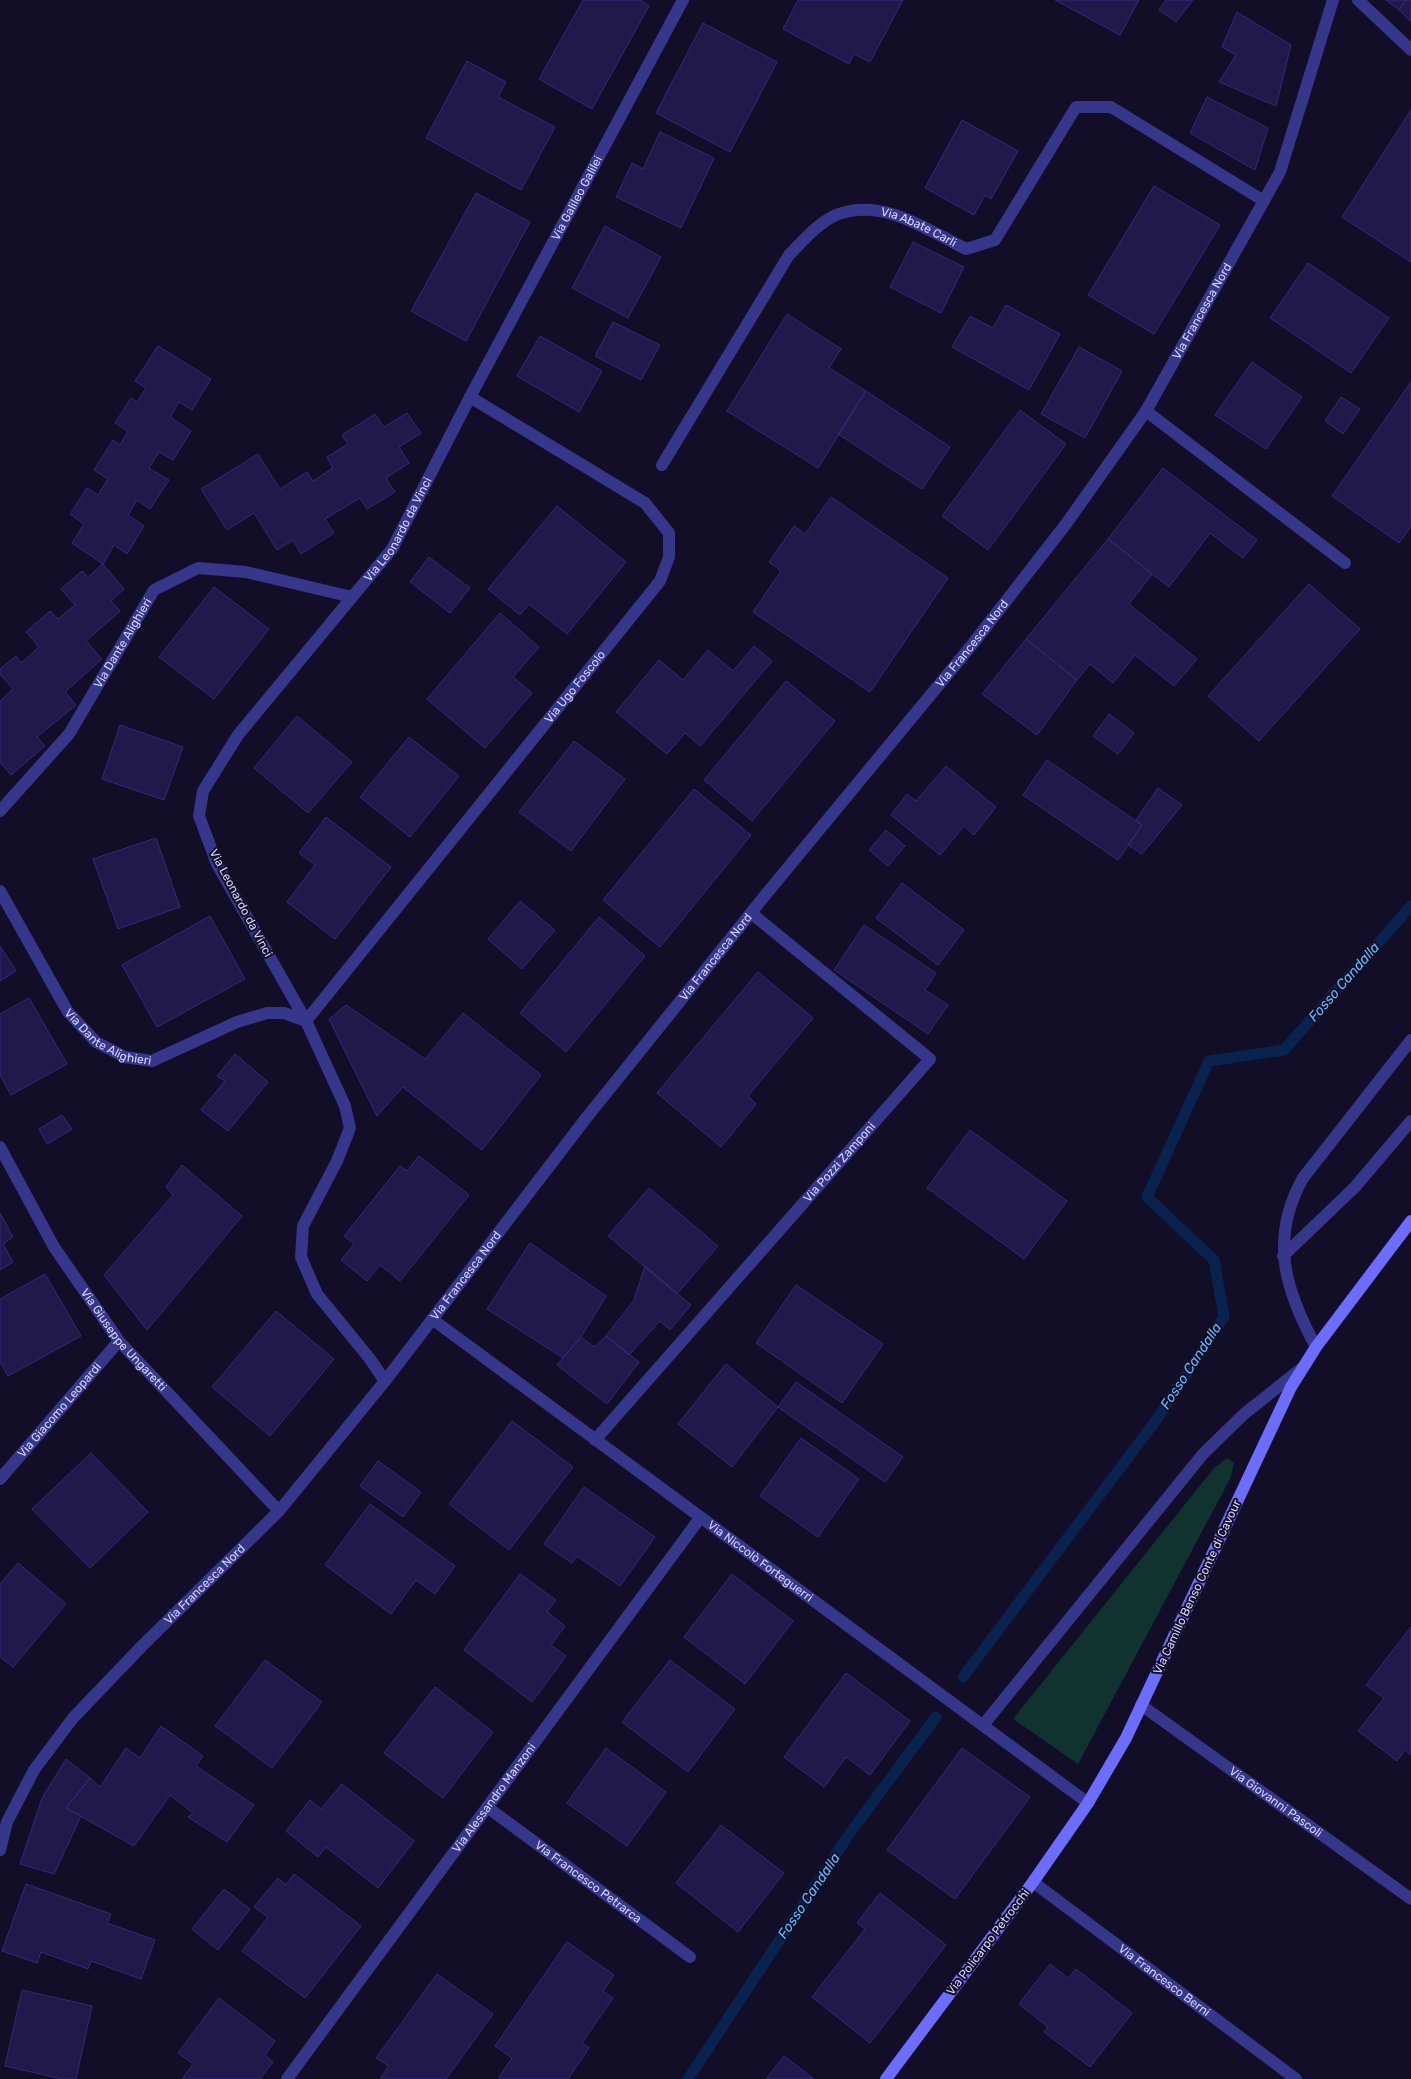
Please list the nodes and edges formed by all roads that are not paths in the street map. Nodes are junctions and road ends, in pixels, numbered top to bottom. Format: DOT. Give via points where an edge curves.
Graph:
graph roads {
  1 [pos="683,0"];
  2 [pos="1333,0"];
  3 [pos="1358,0"];
  4 [pos="1411,50"];
  5 [pos="1264,201"];
  6 [pos="470,396"];
  7 [pos="1146,411"];
  8 [pos="662,465"];
  9 [pos="1345,563"];
  10 [pos="352,597"];
  11 [pos="0,811"];
  12 [pos="0,891"];
  13 [pos="751,913"];
  14 [pos="306,1021"];
  15 [pos="1411,1040"];
  16 [pos="1411,1121"];
  17 [pos="0,1147"];
  18 [pos="1411,1221"];
  19 [pos="1283,1256"];
  20 [pos="432,1319"];
  21 [pos="119,1342"];
  22 [pos="1316,1347"];
  23 [pos="1302,1368"];
  24 [pos="384,1381"];
  25 [pos="595,1440"];
  26 [pos="0,1479"];
  27 [pos="279,1511"];
  28 [pos="700,1518"];
  29 [pos="1141,1705"];
  30 [pos="984,1724"];
  31 [pos="1088,1803"];
  32 [pos="487,1807"];
  33 [pos="0,1850"];
  34 [pos="1033,1882"];
  35 [pos="1411,1899"];
  36 [pos="690,1957"];
  37 [pos="289,2078"];
  38 [pos="886,2079"];
  39 [pos="1296,2079"];
  1 -- 6 [label="street, Via Galileo Galilei"];
  2 -- 5 [label="street, Via Francesca Nord" via="1280,172"];
  3 -- 4 [label="street"];
  5 -- 7 [label="street, Via Francesca Nord"];
  5 -- 8 [label="street, Via Abate Carli" via="1111,107 1076,107 995,240 966,249 899,215 867,209 836,215 814,230 789,255"];
  6 -- 10 [label="street, Via Leonardo da Vinci" via="392,549"];
  6 -- 14 [label="street, Via Ugo Foscolo" via="645,503 669,533 670,557 660,581"];
  7 -- 9 [label="street"];
  7 -- 13 [label="street, Via Francesca Nord" via="1066,524 971,646"];
  10 -- 11 [label="street, Via Dante Alighieri" via="246,572 198,568 154,590 69,734"];
  10 -- 14 [label="street, Via Leonardo da Vinci" via="238,735 203,791 199,816 218,864"];
  12 -- 14 [label="street, Via Dante Alighieri" via="68,1012 96,1042 125,1058 152,1062 237,1022 267,1013 284,1013"];
  13 -- 20 [label="street, Via Francesca Nord" via="587,1117"];
  13 -- 25 [label="street, Via Pozzi Zamponi" via="930,1059"];
  14 -- 24 [label="street, Via Leonardo da Vinci" via="345,1106 350,1128 337,1161 303,1226 301,1257 316,1294 370,1359"];
  15 -- 19 [label="street" via="1302,1178 1292,1202"];
  16 -- 19 [label="street" via="1355,1187"];
  17 -- 21 [label="street, Via Giuseppe Ungaretti" via="54,1247"];
  18 -- 22 [label="main road, Via Camillo Benso Conte di Cavour"];
  19 -- 22 [label="street" via="1298,1314"];
  20 -- 24 [label="street, Via Francesca Nord"];
  20 -- 25 [label="street, Via Niccolò Forteguerri"];
  21 -- 26 [label="street, Via Giacomo Leopardi"];
  21 -- 27 [label="street, Via Giuseppe Ungaretti"];
  22 -- 23 [label="main road, Via Camillo Benso Conte di Cavour"];
  23 -- 29 [label="main road, Via Camillo Benso Conte di Cavour"];
  23 -- 30 [label="street, Via Camillo Benso Conte di Cavour" via="1244,1414 1203,1454"];
  24 -- 27 [label="street, Via Francesca Nord"];
  25 -- 28 [label="street, Via Niccolò Forteguerri"];
  27 -- 33 [label="street, Via Francesca Nord" via="72,1718 34,1770 7,1822"];
  28 -- 30 [label="street, Via Niccolò Forteguerri"];
  28 -- 32 [label="street, Via Alessandro Manzoni"];
  29 -- 31 [label="main road, Via Camillo Benso Conte di Cavour" via="1126,1738"];
  29 -- 35 [label="street, Via Giovanni Pascoli"];
  30 -- 31 [label="street, Via Niccolò Forteguerri"];
  31 -- 34 [label="main road, Via Policarpo Petrocchi"];
  32 -- 36 [label="street, Via Francesco Petrarca"];
  32 -- 37 [label="street, Via Alessandro Manzoni"];
  34 -- 38 [label="main road, Via Policarpo Petrocchi"];
  34 -- 39 [label="street, Via Francesco Berni"];
}
